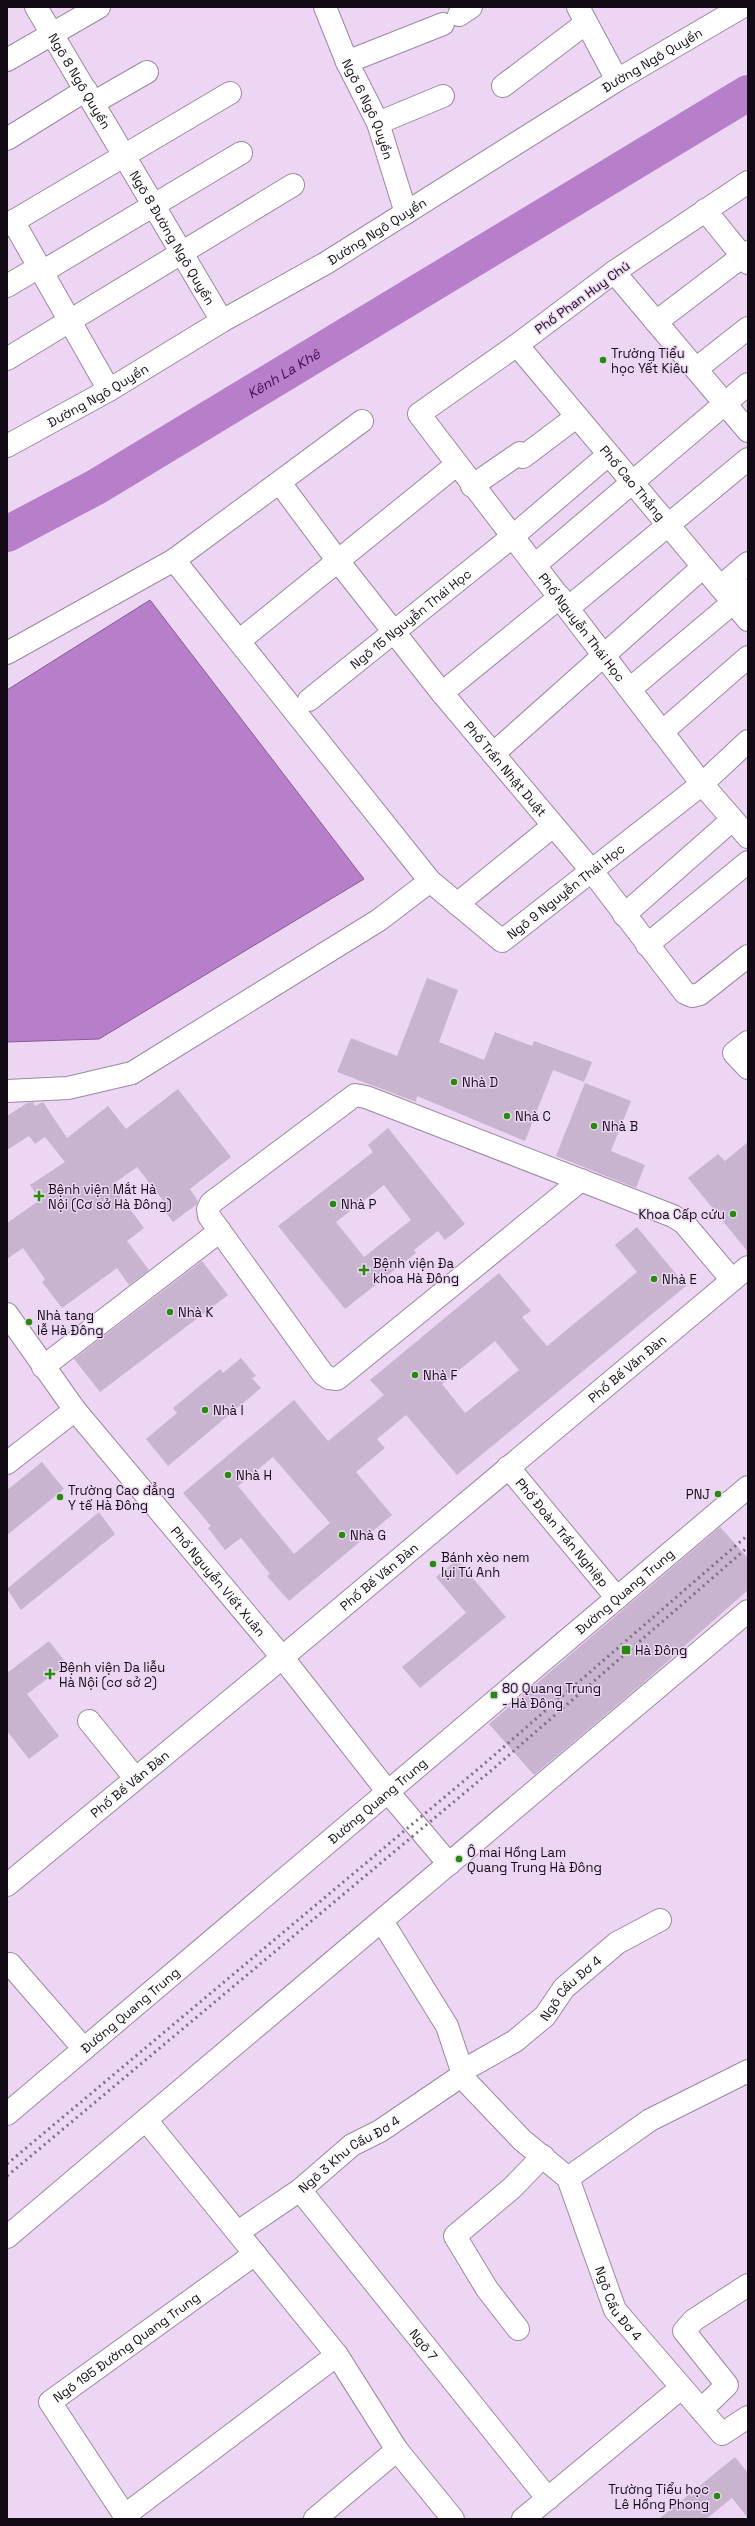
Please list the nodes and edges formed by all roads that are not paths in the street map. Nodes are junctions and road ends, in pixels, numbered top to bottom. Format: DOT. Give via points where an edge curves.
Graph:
graph roads {
  1 [pos="36,7"];
  2 [pos="99,7"];
  3 [pos="742,7"];
  4 [pos="330,8"];
  5 [pos="458,15"];
  6 [pos="582,15"];
  7 [pos="52,33"];
  8 [pos="7,60"];
  9 [pos="347,62"];
  10 [pos="147,72"];
  11 [pos="617,80"];
  12 [pos="503,86"];
  13 [pos="230,93"];
  14 [pos="90,96"];
  15 [pos="443,96"];
  16 [pos="378,123"];
  17 [pos="7,139"];
  18 [pos="240,153"];
  19 [pos="124,154"];
  20 [pos="748,182"];
  21 [pos="293,185"];
  22 [pos="153,204"];
  23 [pos="705,210"];
  24 [pos="406,213"];
  25 [pos="10,223"];
  26 [pos="180,253"];
  27 [pos="746,257"];
  28 [pos="40,270"];
  29 [pos="614,272"];
  30 [pos="7,286"];
  31 [pos="222,321"];
  32 [pos="656,322"];
  33 [pos="70,323"];
  34 [pos="748,328"];
  35 [pos="517,345"];
  36 [pos="7,360"];
  37 [pos="696,369"];
  38 [pos="748,384"];
  39 [pos="109,390"];
  40 [pos="724,404"];
  41 [pos="419,414"];
  42 [pos="576,417"];
  43 [pos="362,421"];
  44 [pos="748,431"];
  45 [pos="7,446"];
  46 [pos="608,455"];
  47 [pos="748,459"];
  48 [pos="456,465"];
  49 [pos="280,483"];
  50 [pos="632,483"];
  51 [pos="472,486"];
  52 [pos="667,525"];
  53 [pos="512,537"];
  54 [pos="174,560"];
  55 [pos="338,561"];
  56 [pos="748,563"];
  57 [pos="535,565"];
  58 [pos="703,567"];
  59 [pos="734,594"];
  60 [pos="564,603"];
  61 [pos="748,620"];
  62 [pos="396,632"];
  63 [pos="239,641"];
  64 [pos="7,654"];
  65 [pos="603,654"];
  66 [pos="748,658"];
  67 [pos="630,689"];
  68 [pos="442,693"];
  69 [pos="309,700"];
  70 [pos="662,732"];
  71 [pos="748,741"];
  72 [pos="493,754"];
  73 [pos="702,784"];
  74 [pos="732,820"];
  75 [pos="554,826"];
  76 [pos="748,837"];
  77 [pos="748,862"];
  78 [pos="591,870"];
  79 [pos="430,881"];
  80 [pos="457,904"];
  81 [pos="624,915"];
  82 [pos="647,945"];
  83 [pos="748,956"];
  84 [pos="7,1091"];
  85 [pos="581,1180"];
  86 [pos="220,1231"];
  87 [pos="740,1273"];
  88 [pos="7,1314"];
  89 [pos="43,1367"];
  90 [pos="75,1410"];
  91 [pos="7,1463"];
  92 [pos="508,1467"];
  93 [pos="748,1487"];
  94 [pos="616,1598"];
  95 [pos="748,1611"];
  96 [pos="282,1656"];
  97 [pos="89,1721"];
  98 [pos="135,1778"];
  99 [pos="388,1792"];
  100 [pos="449,1864"];
  101 [pos="7,1885"];
  102 [pos="660,1920"];
  103 [pos="382,1921"];
  104 [pos="10,1964"];
  105 [pos="84,2049"];
  106 [pos="748,2071"];
  107 [pos="461,2073"];
  108 [pos="7,2114"];
  109 [pos="146,2120"];
  110 [pos="543,2156"];
  111 [pos="568,2178"];
  112 [pos="300,2190"];
  113 [pos="238,2232"];
  114 [pos="7,2237"];
  115 [pos="255,2254"];
  116 [pos="748,2285"];
  117 [pos="518,2329"];
  118 [pos="337,2355"];
  119 [pos="681,2388"];
  120 [pos="701,2410"];
  121 [pos="748,2417"];
  122 [pos="397,2450"];
  123 [pos="548,2498"];
  124 [pos="126,2517"];
  125 [pos="316,2519"];
  126 [pos="453,2519"];
  127 [pos="523,2519"];
  1 -- 7 [label="main road, Ngõ 8 Ngô Quyền"];
  2 -- 7 [label="main road"];
  3 -- 11 [label="main road, Đường Ngô Quyền"];
  4 -- 9 [label="main road, Ngõ 6 Ngô Quyền"];
  5 -- 9 [label="main road"];
  6 -- 11 [label="main road"];
  6 -- 12 [label="main road"];
  7 -- 8 [label="main road"];
  7 -- 14 [label="main road, Ngõ 8 Ngô Quyền"];
  9 -- 16 [label="main road, Ngõ 6 Ngô Quyền"];
  10 -- 14 [label="main road"];
  11 -- 24 [label="main road, Đường Ngô Quyền"];
  13 -- 19 [label="main road"];
  14 -- 17 [label="main road"];
  14 -- 19 [label="main road, Ngõ 8 Ngô Quyền"];
  15 -- 16 [label="main road"];
  16 -- 24 [label="main road, Ngõ 6 Ngô Quyền"];
  18 -- 22 [label="main road"];
  19 -- 22 [label="main road, Ngõ 8 Đường Ngô Quyền"];
  19 -- 25 [label="main road"];
  20 -- 23 [label="main road, Phố Phan Huy Chú"];
  21 -- 26 [label="main road"];
  22 -- 26 [label="main road, Ngõ 8 Đường Ngô Quyền"];
  22 -- 28 [label="main road"];
  23 -- 27 [label="main road"];
  23 -- 29 [label="main road, Phố Phan Huy Chú"];
  24 -- 31 [label="main road, Đường Ngô Quyền" via="326,263"];
  25 -- 28 [label="main road"];
  26 -- 31 [label="main road, Ngõ 8 Đường Ngô Quyền"];
  26 -- 33 [label="main road"];
  27 -- 32 [label="main road"];
  28 -- 30 [label="main road"];
  28 -- 33 [label="main road"];
  29 -- 32 [label="main road"];
  29 -- 35 [label="main road, Phố Phan Huy Chú"];
  31 -- 39 [label="main road, Đường Ngô Quyền"];
  32 -- 37 [label="main road"];
  33 -- 36 [label="main road"];
  33 -- 39 [label="main road"];
  34 -- 37 [label="main road"];
  35 -- 41 [label="main road, Phố Phan Huy Chú"];
  35 -- 42 [label="main road, Phố Cao Thắng"];
  37 -- 40 [label="main road"];
  38 -- 40 [label="main road"];
  39 -- 45 [label="main road, Đường Ngô Quyền"];
  40 -- 44 [label="main road"];
  40 -- 50 [label="main road"];
  41 -- 48 [label="main road, Phố Nguyễn Thái Học"];
  42 -- 46 [label="main road, Phố Cao Thắng"];
  42 -- 51 [label="main road" via="523,457 520,453"];
  43 -- 49 [label="main road"];
  46 -- 50 [label="main road, Phố Cao Thắng"];
  46 -- 53 [label="main road, Ngõ 15 Nguyễn Thái Học"];
  47 -- 52 [label="main road"];
  48 -- 51 [label="main road, Phố Nguyễn Thái Học"];
  48 -- 55 [label="main road"];
  49 -- 54 [label="main road"];
  49 -- 55 [label="main road, Phố Trần Nhật Duật"];
  50 -- 52 [label="main road, Phố Cao Thắng"];
  50 -- 57 [label="main road"];
  51 -- 53 [label="main road, Phố Nguyễn Thái Học"];
  52 -- 58 [label="main road, Phố Cao Thắng"];
  52 -- 60 [label="main road"];
  53 -- 57 [label="main road, Phố Nguyễn Thái Học"];
  53 -- 62 [label="main road, Ngõ 15 Nguyễn Thái Học"];
  54 -- 63 [label="main road, Ngõ 9 Nguyễn Thái Học"];
  54 -- 64 [label="main road"];
  55 -- 62 [label="main road, Phố Trần Nhật Duật"];
  55 -- 63 [label="main road"];
  56 -- 59 [label="main road"];
  57 -- 60 [label="main road, Phố Nguyễn Thái Học"];
  58 -- 59 [label="main road, Phố Cao Thắng"];
  58 -- 65 [label="main road"];
  59 -- 61 [label="main road, Phố Cao Thắng"];
  59 -- 67 [label="main road"];
  60 -- 65 [label="main road, Phố Nguyễn Thái Học"];
  60 -- 68 [label="main road"];
  62 -- 68 [label="main road, Phố Trần Nhật Duật"];
  62 -- 69 [label="main road, Ngõ 15 Nguyễn Thái Học"];
  63 -- 79 [label="main road, Ngõ 9 Nguyễn Thái Học"];
  65 -- 67 [label="main road, Phố Nguyễn Thái Học"];
  65 -- 72 [label="main road"];
  66 -- 70 [label="main road"];
  67 -- 70 [label="main road, Phố Nguyễn Thái Học"];
  68 -- 72 [label="main road, Phố Trần Nhật Duật"];
  70 -- 73 [label="main road, Phố Nguyễn Thái Học"];
  71 -- 73 [label="main road, Ngõ 9 Nguyễn Thái Học"];
  72 -- 75 [label="main road, Phố Trần Nhật Duật"];
  73 -- 74 [label="main road, Phố Nguyễn Thái Học"];
  73 -- 78 [label="main road, Ngõ 9 Nguyễn Thái Học"];
  74 -- 76 [label="main road, Phố Nguyễn Thái Học"];
  74 -- 81 [label="main road"];
  75 -- 78 [label="main road, Phố Trần Nhật Duật"];
  75 -- 80 [label="main road"];
  77 -- 82 [label="main road"];
  78 -- 80 [label="main road, Ngõ 9 Nguyễn Thái Học" via="502,941"];
  78 -- 81 [label="main road, Phố Trần Nhật Duật"];
  79 -- 80 [label="main road, Ngõ 9 Nguyễn Thái Học"];
  79 -- 84 [label="main road" via="379,920 132,1073 68,1088"];
  81 -- 82 [label="main road, Phố Trần Nhật Duật"];
  82 -- 83 [label="main road, Phố Trần Nhật Duật" via="685,993 692,996 700,994"];
  85 -- 86 [label="main road" via="366,1097 355,1095 211,1203 208,1209 209,1216"];
  85 -- 86 [label="main road" via="337,1379 323,1374"];
  85 -- 87 [label="main road" via="673,1216"];
  86 -- 89 [label="main road"];
  87 -- 92 [label="main road, Phố Bế Văn Đàn"];
  88 -- 89 [label="main road, Phố Nguyễn Viết Xuân"];
  89 -- 90 [label="main road, Phố Nguyễn Viết Xuân"];
  90 -- 91 [label="main road"];
  90 -- 96 [label="main road, Phố Nguyễn Viết Xuân"];
  92 -- 94 [label="main road, Phố Đoàn Trần Nghiệp"];
  92 -- 96 [label="main road, Phố Bế Văn Đàn"];
  93 -- 94 [label="main road, Đường Quang Trung"];
  94 -- 99 [label="main road, Đường Quang Trung"];
  95 -- 100 [label="main road"];
  96 -- 98 [label="main road, Phố Bế Văn Đàn"];
  96 -- 99 [label="main road, Phố Nguyễn Viết Xuân"];
  97 -- 98 [label="main road"];
  98 -- 101 [label="main road, Phố Bế Văn Đàn"];
  99 -- 100 [label="main road, Phố Nguyễn Viết Xuân"];
  99 -- 105 [label="main road, Đường Quang Trung"];
  100 -- 103 [label="main road"];
  102 -- 107 [label="main road, Ngõ Cầu Đơ 4" via="617,1943 564,1988 545,2016 515,2042"];
  103 -- 107 [label="main road, Ngõ Cầu Đơ 4" via="447,2026"];
  103 -- 109 [label="main road"];
  104 -- 105 [label="main road"];
  105 -- 108 [label="main road, Đường Quang Trung"];
  106 -- 111 [label="main road" via="650,2120"];
  107 -- 110 [label="main road, Ngõ Cầu Đơ 4" via="522,2140"];
  107 -- 112 [label="main road, Ngõ 3 Khu Cầu Đơ 4" via="380,2131 352,2145"];
  109 -- 113 [label="main road"];
  109 -- 114 [label="main road"];
  110 -- 111 [label="main road, Ngõ Cầu Đơ 4"];
  110 -- 117 [label="main road" via="512,2188 455,2236 487,2288"];
  111 -- 119 [label="main road, Ngõ Cầu Đơ 4" via="615,2310"];
  112 -- 113 [label="main road, Ngõ 3 Khu Cầu Đơ 4"];
  112 -- 123 [label="main road, Ngõ 7"];
  113 -- 115 [label="main road"];
  115 -- 118 [label="main road"];
  115 -- 124 [label="main road, Ngõ 195 Đường Quang Trung" via="50,2402"];
  116 -- 120 [label="main road" via="694,2320 684,2331 727,2385"];
  118 -- 122 [label="main road"];
  118 -- 124 [label="main road, Ngõ 195 Đường Quang Trung"];
  119 -- 120 [label="main road, Ngõ Cầu Đơ 4"];
  119 -- 123 [label="main road"];
  120 -- 121 [label="main road, Ngõ Cầu Đơ 4" via="722,2434"];
  122 -- 125 [label="main road"];
  122 -- 126 [label="main road"];
  123 -- 127 [label="main road"];
}
